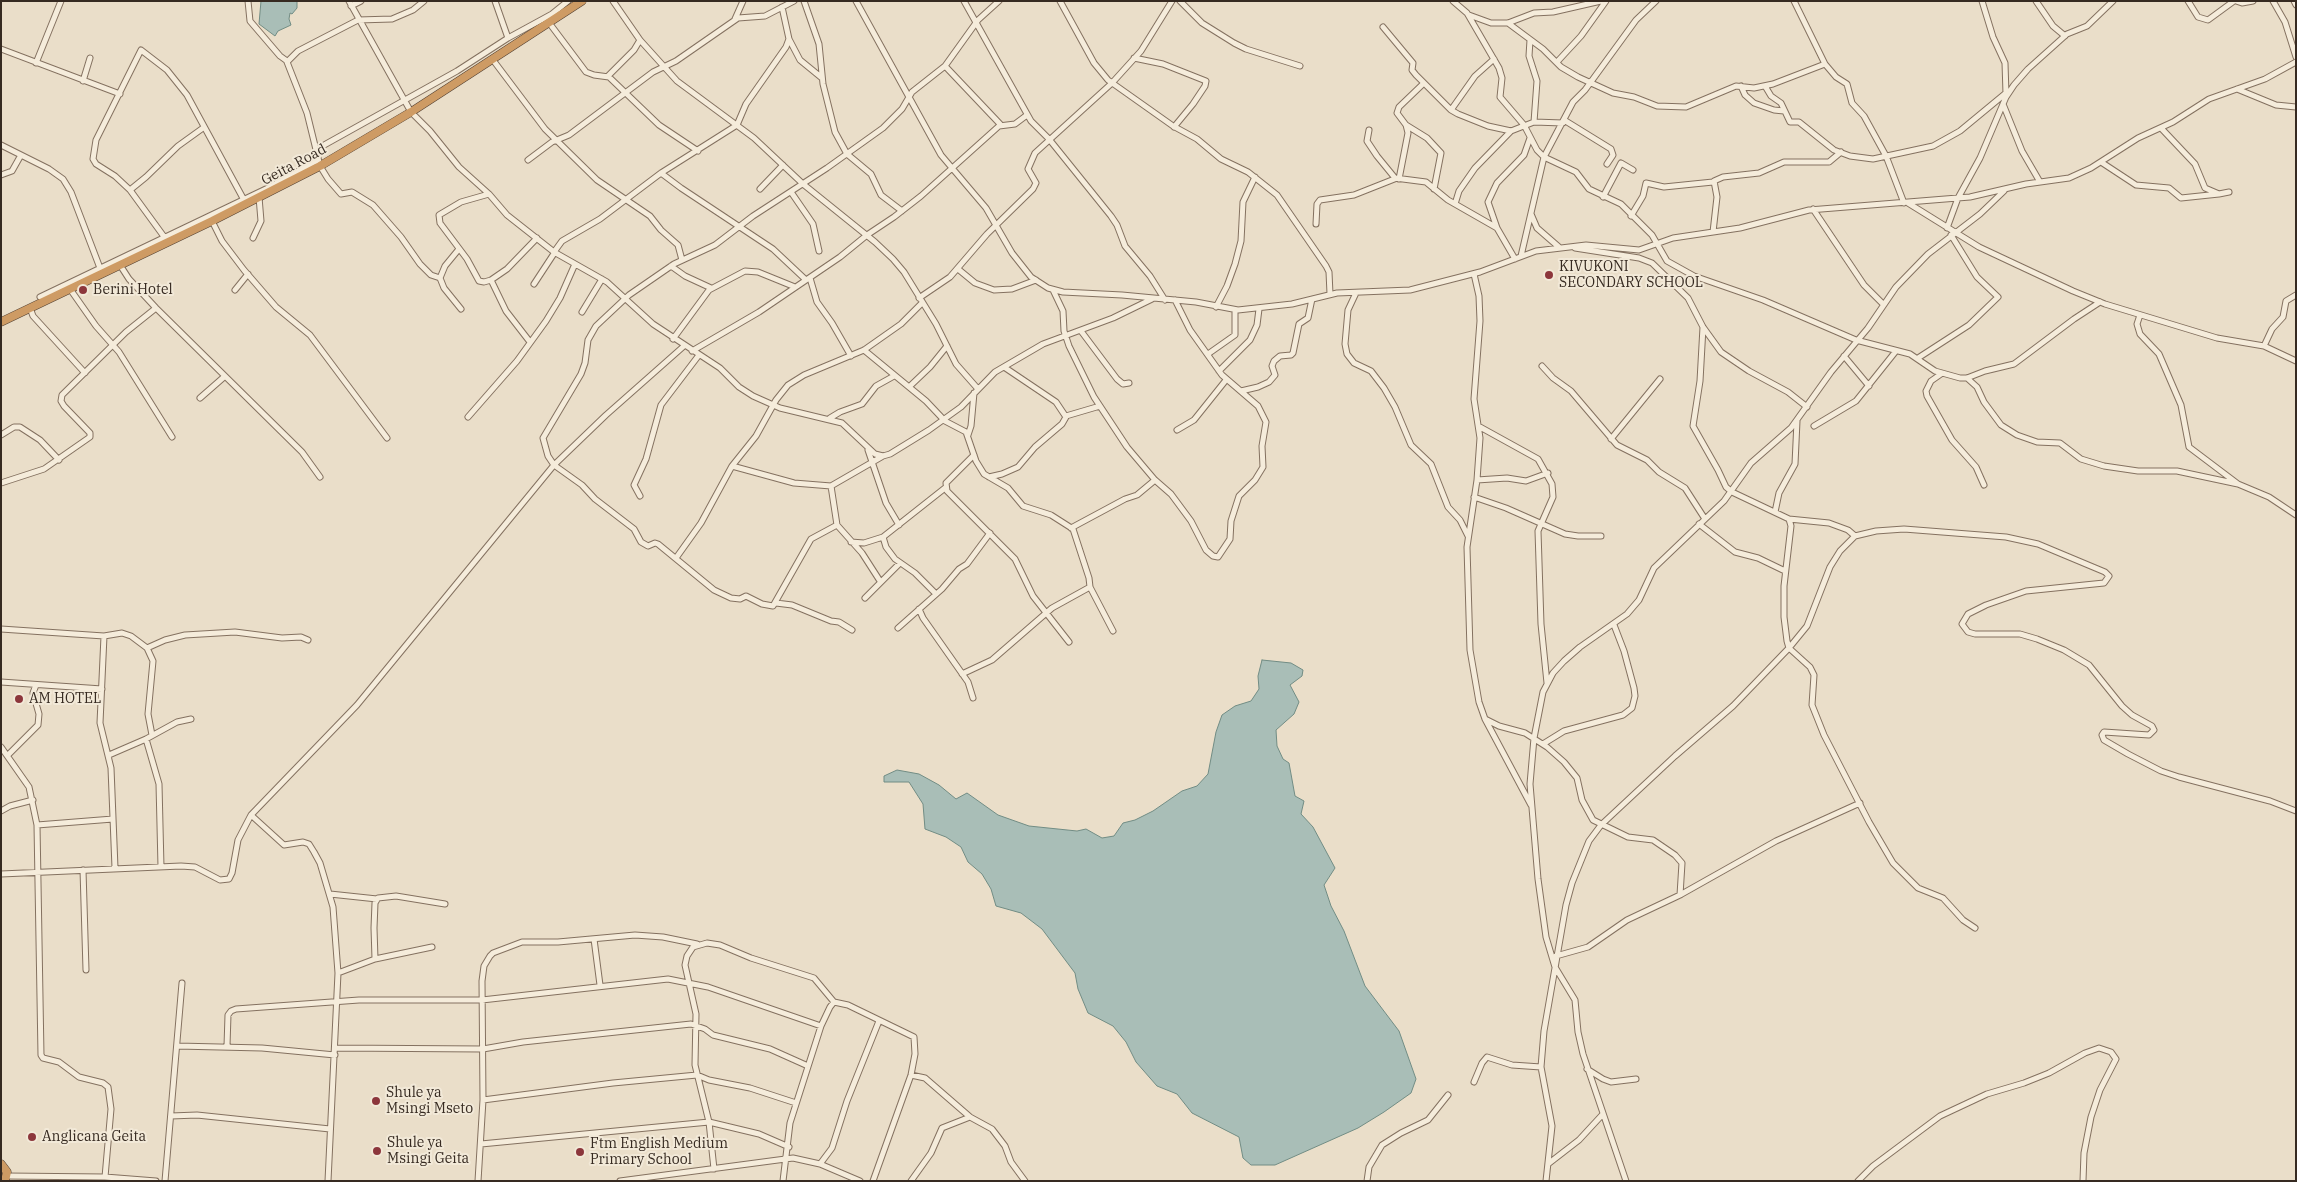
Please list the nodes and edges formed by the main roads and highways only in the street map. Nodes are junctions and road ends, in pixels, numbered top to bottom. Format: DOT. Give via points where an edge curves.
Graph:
graph roads {
  1 [pos="582,1"];
  2 [pos="1,322"];
  3 [pos="1,1164"];
  4 [pos="6,1179"];
  1 -- 2 [label="highway, Geita Road" via="411,112 259,197"];
  3 -- 4 [label="highway" via="5,1168"];
}
